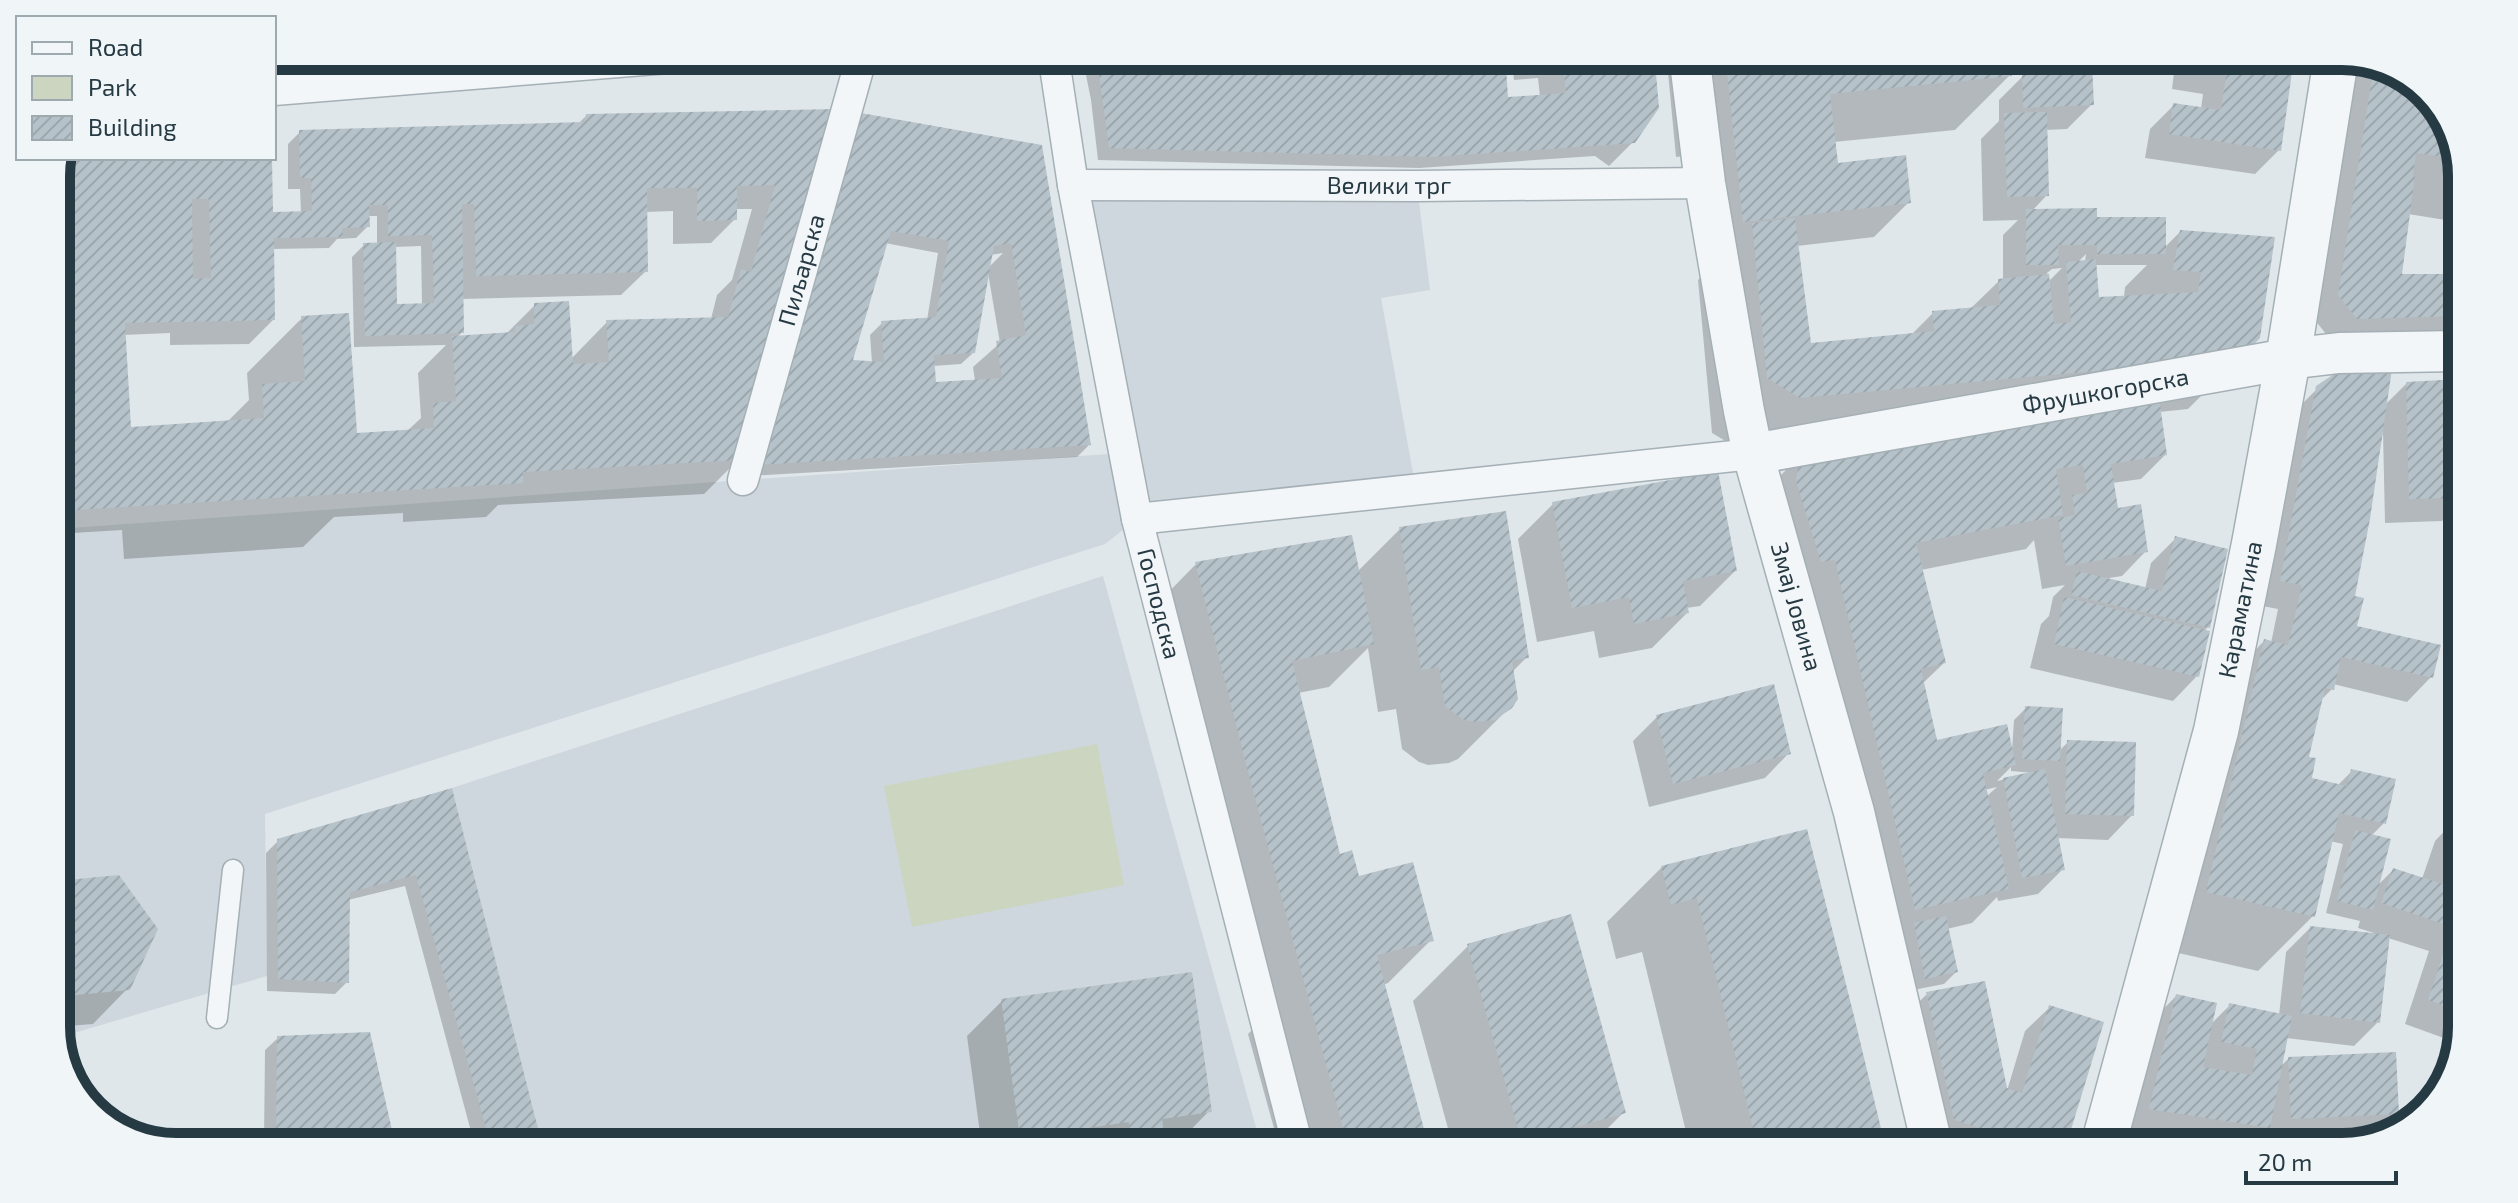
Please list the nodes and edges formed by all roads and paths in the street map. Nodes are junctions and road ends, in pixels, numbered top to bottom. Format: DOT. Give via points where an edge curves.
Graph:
graph roads {
  1 [pos="520,70"];
  2 [pos="858,70"];
  3 [pos="1056,70"];
  4 [pos="1691,70"];
  5 [pos="2334,70"];
  6 [pos="276,90"];
  7 [pos="1705,183"];
  8 [pos="1073,185"];
  9 [pos="2448,351"];
  10 [pos="2288,359"];
  11 [pos="1753,454"];
  12 [pos="743,480"];
  13 [pos="1137,519"];
  14 [pos="233,870"];
  15 [pos="217,1018"];
  16 [pos="1294,1133"];
  17 [pos="1929,1133"];
  18 [pos="2107,1133"];
  1 -- 6 [label="street"];
  2 -- 12 [label="street, Пиљарска"];
  3 -- 8 [label="street, Господска"];
  4 -- 7 [label="street, Змај Јовина"];
  5 -- 10 [label="street, Караматина"];
  7 -- 8 [label="street, Велики трг"];
  7 -- 11 [label="street, Змај Јовина"];
  8 -- 13 [label="street, Господска"];
  9 -- 10 [label="street, Фрушкогорска"];
  10 -- 11 [label="street, Фрушкогорска"];
  10 -- 18 [label="street, Караматина" via="2216,731"];
  11 -- 13 [label="street"];
  11 -- 17 [label="street, Змај Јовина" via="1854,812"];
  13 -- 16 [label="street, Господска"];
  14 -- 15 [label="lane"];
}
